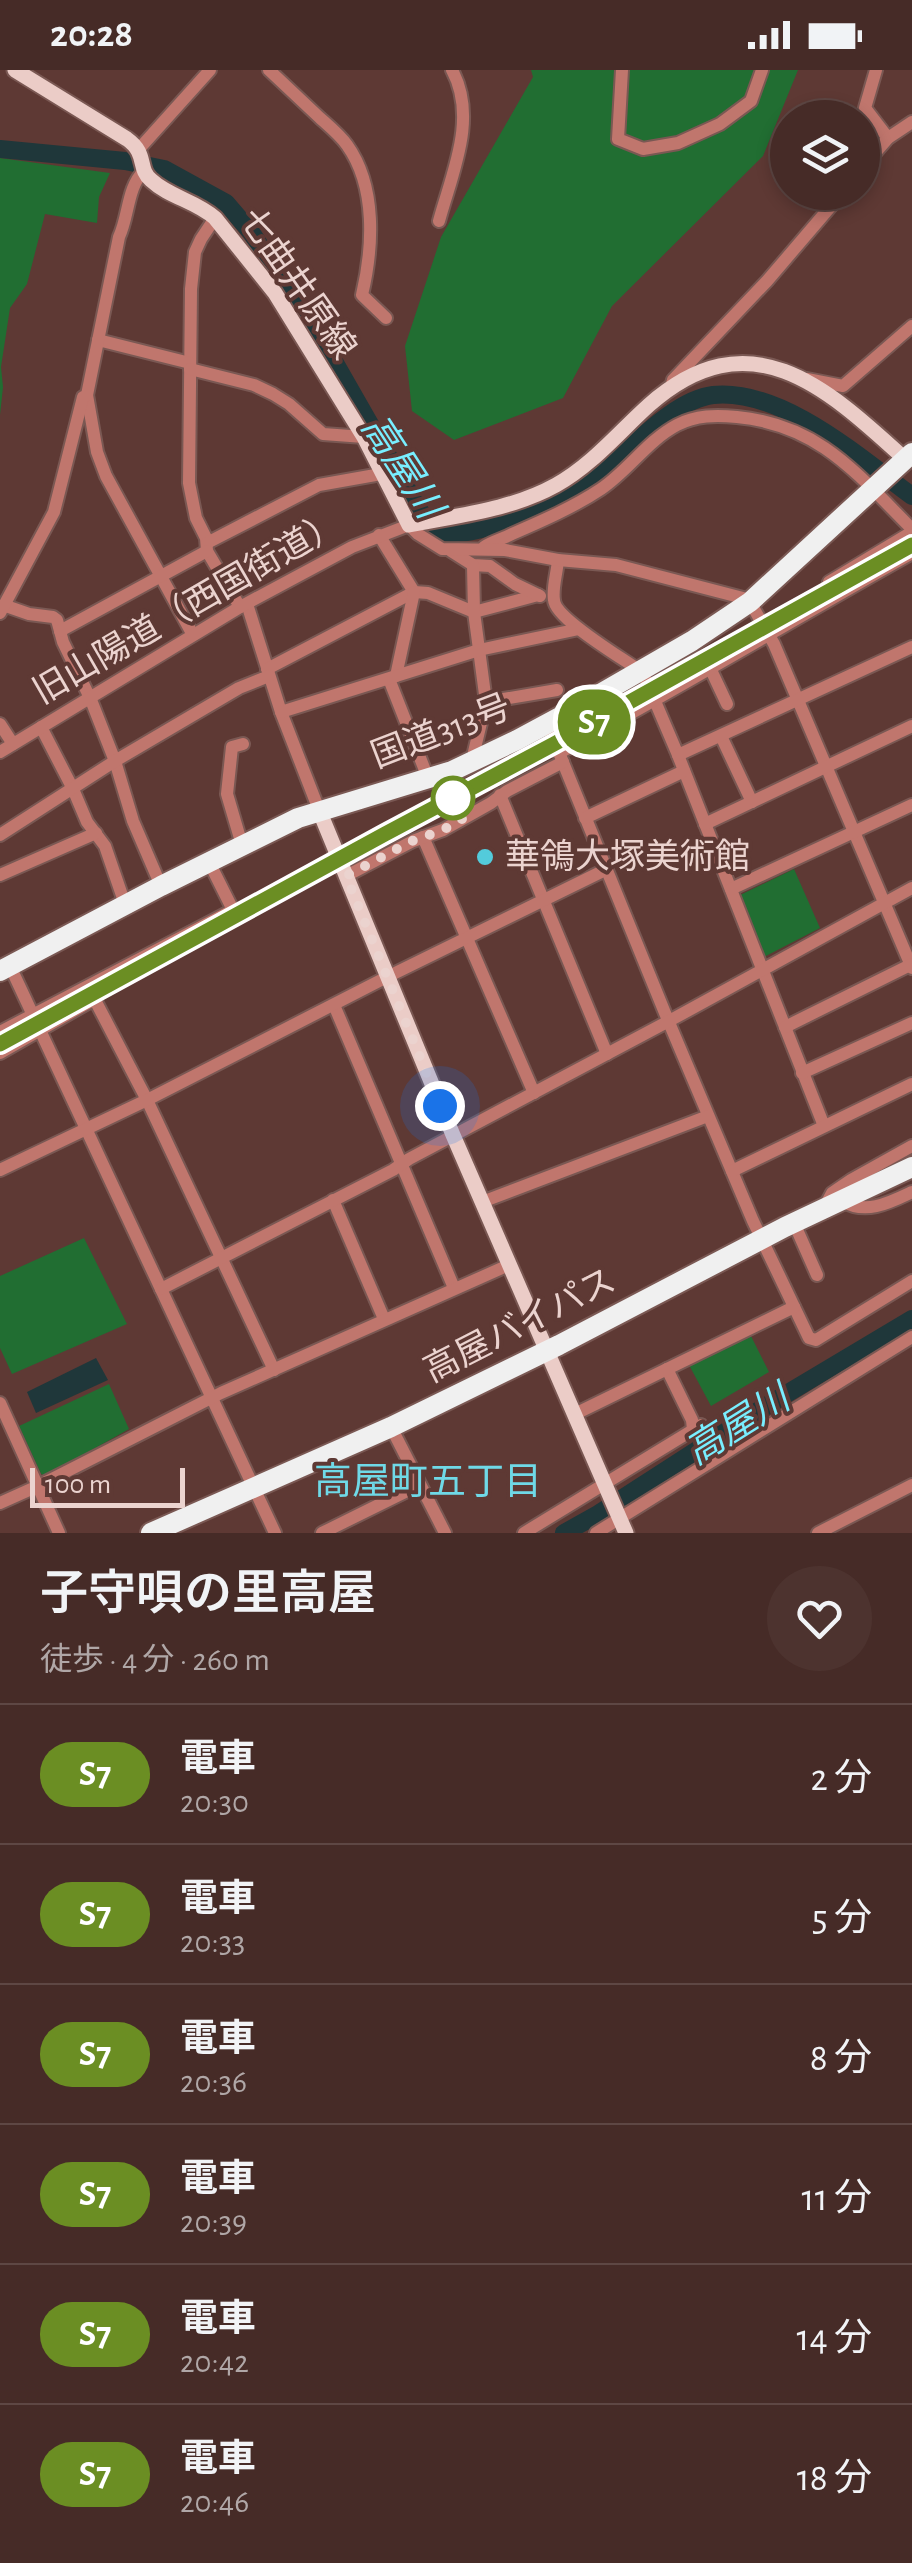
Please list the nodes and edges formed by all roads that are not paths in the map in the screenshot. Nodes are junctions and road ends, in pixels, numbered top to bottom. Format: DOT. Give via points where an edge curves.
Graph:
graph roads {
  1 [pos="16,70"];
  2 [pos="210,70"];
  3 [pos="269,70"];
  4 [pos="452,70"];
  5 [pos="622,70"];
  6 [pos="762,70"];
  7 [pos="876,70"];
  8 [pos="912,122"];
  9 [pos="888,138"];
  10 [pos="880,147"];
  11 [pos="142,159"];
  12 [pos="828,210"];
  13 [pos="214,218"];
  14 [pos="440,222"];
  15 [pos="386,318"];
  16 [pos="912,326"];
  17 [pos="98,340"];
  18 [pos="190,366"];
  19 [pos="804,379"];
  20 [pos="671,388"];
  21 [pos="87,395"];
  22 [pos="364,437"];
  23 [pos="908,460"];
  24 [pos="382,474"];
  25 [pos="874,489"];
  26 [pos="411,524"];
  27 [pos="912,531"];
  28 [pos="379,535"];
  29 [pos="207,547"];
  30 [pos="483,548"];
  31 [pos="451,551"];
  32 [pos="912,553"];
  33 [pos="558,560"];
  34 [pos="473,566"];
  35 [pos="159,576"];
  36 [pos="828,582"];
  37 [pos="414,592"];
  38 [pos="538,596"];
  39 [pos="554,601"];
  40 [pos="750,602"];
  41 [pos="244,606"];
  42 [pos="3,609"];
  43 [pos="474,612"];
  44 [pos="579,629"];
  45 [pos="60,631"];
  46 [pos="193,635"];
  47 [pos="769,635"];
  48 [pos="912,647"];
  49 [pos="480,650"];
  50 [pos="711,670"];
  51 [pos="640,671"];
  52 [pos="268,672"];
  53 [pos="393,678"];
  54 [pos="557,690"];
  55 [pos="89,697"];
  56 [pos="655,700"];
  57 [pos="798,701"];
  58 [pos="486,702"];
  59 [pos="727,704"];
  60 [pos="281,712"];
  61 [pos="548,723"];
  62 [pos="0,724"];
  63 [pos="41,726"];
  64 [pos="912,726"];
  65 [pos="722,736"];
  66 [pos="13,744"];
  67 [pos="243,744"];
  68 [pos="0,752"];
  69 [pos="678,755"];
  70 [pos="561,758"];
  71 [pos="475,760"];
  72 [pos="115,761"];
  73 [pos="824,766"];
  74 [pos="684,772"];
  75 [pos="428,778"];
  76 [pos="73,789"];
  77 [pos="500,796"];
  78 [pos="752,802"];
  79 [pos="912,805"];
  80 [pos="319,810"];
  81 [pos="585,818"];
  82 [pos="706,824"];
  83 [pos="96,832"];
  84 [pos="853,833"];
  85 [pos="0,836"];
  86 [pos="423,837"];
  87 [pos="242,846"];
  88 [pos="210,862"];
  89 [pos="1,865"];
  90 [pos="607,869"];
  91 [pos="346,876"];
  92 [pos="161,886"];
  93 [pos="912,888"];
  94 [pos="730,889"];
  95 [pos="543,899"];
  96 [pos="125,904"];
  97 [pos="884,904"];
  98 [pos="466,938"];
  99 [pos="912,966"];
  100 [pos="5,968"];
  101 [pos="762,970"];
  102 [pos="387,977"];
  103 [pos="334,1005"];
  104 [pos="32,1015"];
  105 [pos="669,1021"];
  106 [pos="912,1022"];
  107 [pos="784,1028"];
  108 [pos="39,1031"];
  109 [pos="0,1032"];
  110 [pos="0,1053"];
  111 [pos="606,1054"];
  112 [pos="802,1073"];
  113 [pos="912,1084"];
  114 [pos="534,1093"];
  115 [pos="147,1100"];
  116 [pos="708,1116"];
  117 [pos="824,1126"];
  118 [pos="86,1130"];
  119 [pos="453,1135"];
  120 [pos="912,1146"];
  121 [pos="402,1163"];
  122 [pos="912,1167"];
  123 [pos="0,1170"];
  124 [pos="732,1171"];
  125 [pos="912,1192"];
  126 [pos="334,1200"];
  127 [pos="842,1201"];
  128 [pos="482,1202"];
  129 [pos="822,1210"];
  130 [pos="794,1223"];
  131 [pos="762,1239"];
  132 [pos="220,1258"];
  133 [pos="509,1265"];
  134 [pos="818,1275"];
  135 [pos="912,1281"];
  136 [pos="454,1288"];
  137 [pos="161,1290"];
  138 [pos="794,1307"];
  139 [pos="384,1319"];
  140 [pos="912,1337"];
  141 [pos="548,1350"];
  142 [pos="667,1369"];
  143 [pos="274,1370"];
  144 [pos="212,1398"];
  145 [pos="0,1404"];
  146 [pos="574,1414"];
  147 [pos="391,1427"];
  148 [pos="419,1484"];
  149 [pos="912,1485"];
  150 [pos="38,1486"];
  151 [pos="254,1486"];
  152 [pos="606,1486"];
  153 [pos="0,1503"];
  154 [pos="621,1523"];
  155 [pos="440,1532"];
  156 [pos="60,1533"];
  157 [pos="151,1533"];
  158 [pos="275,1533"];
  159 [pos="322,1533"];
  160 [pos="524,1533"];
  161 [pos="596,1533"];
  162 [pos="818,1533"];
  1 -- 11 [label="main road, 七曲井原線" via="127,139"];
  2 -- 11 [label="street"];
  3 -- 15 [label="street" via="356,158 370,234 362,295"];
  4 -- 14 [label="street" via="465,123"];
  5 -- 6 [label="street" via="618,139 643,149 678,144 720,124 751,101"];
  7 -- 9 [label="street" via="865,108"];
  8 -- 9 [label="street"];
  9 -- 10 [label="street"];
  11 -- 13 [label="main road, 七曲井原線" via="155,184"];
  11 -- 17 [label="street"];
  12 -- 20 [label="street"];
  13 -- 18 [label="street" via="195,252"];
  13 -- 22 [label="main road, 七曲井原線" via="275,292"];
  16 -- 19 [label="street" via="842,386"];
  17 -- 18 [label="street"];
  17 -- 21 [label="street"];
  18 -- 22 [label="street" via="274,394 324,434"];
  18 -- 29 [label="street" via="189,483"];
  19 -- 20 [label="main road" via="727,364"];
  19 -- 23 [label="main road"];
  20 -- 26 [label="main road" via="555,485 503,506"];
  21 -- 35 [label="street" via="106,476"];
  21 -- 42 [label="street" via="54,512"];
  22 -- 24 [label="main road, 七曲井原線"];
  23 -- 25 [label="highway, 国道313号"];
  24 -- 26 [label="main road, 七曲井原線"];
  24 -- 29 [label="street" via="319,485"];
  25 -- 27 [label="street"];
  25 -- 30 [label="street" via="792,428 742,417 699,417 653,441 603,488"];
  25 -- 40 [label="highway, 国道313号"];
  26 -- 28 [label="street, 旧山陽道（西国街道）"];
  26 -- 31 [label="street" via="433,545"];
  27 -- 36 [label="street"];
  28 -- 37 [label="street"];
  28 -- 41 [label="street, 旧山陽道（西国街道）"];
  29 -- 35 [label="street"];
  29 -- 41 [label="street"];
  30 -- 31 [label="street"];
  30 -- 33 [label="street"];
  31 -- 34 [label="street"];
  32 -- 47 [label="street"];
  33 -- 39 [label="street"];
  33 -- 40 [label="street" via="633,568"];
  34 -- 38 [label="street" via="490,566"];
  34 -- 43 [label="street"];
  35 -- 45 [label="street"];
  35 -- 46 [label="street"];
  37 -- 43 [label="street"];
  37 -- 52 [label="street"];
  37 -- 53 [label="street"];
  38 -- 39 [label="street"];
  38 -- 43 [label="street"];
  39 -- 44 [label="street"];
  40 -- 47 [label="street"];
  40 -- 51 [label="highway, 国道313号"];
  41 -- 46 [label="street, 旧山陽道（西国街道）"];
  41 -- 52 [label="street"];
  42 -- 45 [label="street" via="54,617"];
  43 -- 49 [label="street"];
  44 -- 49 [label="street"];
  44 -- 51 [label="street"];
  45 -- 55 [label="street"];
  46 -- 55 [label="street, 旧山陽道（西国街道）"];
  47 -- 50 [label="street"];
  47 -- 57 [label="street"];
  48 -- 57 [label="street"];
  49 -- 53 [label="street"];
  49 -- 58 [label="street"];
  50 -- 56 [label="street"];
  50 -- 59 [label="street"];
  51 -- 56 [label="street"];
  51 -- 61 [label="highway, 国道313号"];
  52 -- 60 [label="street"];
  52 -- 72 [label="street"];
  53 -- 60 [label="street"];
  53 -- 75 [label="street"];
  54 -- 58 [label="street"];
  55 -- 63 [label="street, 旧山陽道（西国街道）"];
  55 -- 72 [label="street"];
  56 -- 69 [label="street"];
  56 -- 70 [label="street"];
  57 -- 65 [label="street"];
  57 -- 73 [label="street"];
  58 -- 71 [label="street"];
  60 -- 80 [label="street"];
  61 -- 70 [label="street"];
  61 -- 71 [label="highway, 国道313号"];
  62 -- 66 [label="street"];
  63 -- 66 [label="street, 旧山陽道（西国街道）"];
  63 -- 76 [label="street"];
  64 -- 73 [label="street"];
  65 -- 69 [label="street"];
  65 -- 78 [label="street"];
  66 -- 68 [label="street, 旧山陽道（西国街道）"];
  67 -- 87 [label="street" via="232,748 227,787"];
  69 -- 74 [label="street"];
  70 -- 77 [label="street"];
  70 -- 81 [label="street"];
  71 -- 75 [label="highway, 国道313号"];
  72 -- 76 [label="street"];
  72 -- 92 [label="street"];
  73 -- 78 [label="street"];
  73 -- 84 [label="street"];
  74 -- 81 [label="street"];
  74 -- 82 [label="street"];
  75 -- 80 [label="highway, 国道313号"];
  76 -- 83 [label="street"];
  76 -- 85 [label="street"];
  77 -- 86 [label="street"];
  77 -- 95 [label="street"];
  78 -- 82 [label="street"];
  79 -- 84 [label="street"];
  80 -- 87 [label="highway, 国道313号"];
  80 -- 91 [label="main road"];
  81 -- 90 [label="street"];
  82 -- 94 [label="street"];
  83 -- 89 [label="street"];
  83 -- 96 [label="street"];
  84 -- 94 [label="street"];
  84 -- 97 [label="street"];
  86 -- 91 [label="street"];
  86 -- 98 [label="street"];
  87 -- 88 [label="highway, 国道313号"];
  88 -- 92 [label="highway, 国道313号"];
  88 -- 104 [label="street" via="233,910"];
  90 -- 95 [label="street"];
  90 -- 105 [label="street"];
  91 -- 102 [label="main road"];
  92 -- 96 [label="highway, 国道313号"];
  93 -- 97 [label="street"];
  94 -- 101 [label="street"];
  95 -- 98 [label="street"];
  95 -- 111 [label="street"];
  96 -- 100 [label="highway, 国道313号"];
  97 -- 99 [label="street"];
  97 -- 101 [label="street"];
  98 -- 102 [label="street"];
  98 -- 114 [label="street"];
  99 -- 107 [label="street"];
  100 -- 104 [label="street"];
  101 -- 105 [label="street"];
  101 -- 107 [label="street"];
  102 -- 103 [label="street"];
  102 -- 119 [label="main road"];
  103 -- 115 [label="street"];
  103 -- 121 [label="street"];
  104 -- 108 [label="street"];
  104 -- 109 [label="street"];
  105 -- 111 [label="street"];
  105 -- 116 [label="street"];
  106 -- 112 [label="street"];
  107 -- 112 [label="street"];
  108 -- 110 [label="street"];
  108 -- 115 [label="street" via="96,1002"];
  108 -- 118 [label="street"];
  111 -- 114 [label="street"];
  112 -- 117 [label="street"];
  113 -- 117 [label="street"];
  114 -- 119 [label="street"];
  115 -- 118 [label="street"];
  115 -- 132 [label="street"];
  116 -- 124 [label="street"];
  116 -- 128 [label="street"];
  117 -- 124 [label="street"];
  118 -- 123 [label="street"];
  118 -- 137 [label="street"];
  119 -- 121 [label="street"];
  119 -- 128 [label="main road"];
  120 -- 129 [label="street" via="850,1180"];
  121 -- 126 [label="street"];
  121 -- 136 [label="street"];
  122 -- 127 [label="highway, 高屋バイパス"];
  124 -- 131 [label="street"];
  125 -- 127 [label="street" via="868,1209"];
  126 -- 132 [label="street"];
  126 -- 139 [label="street"];
  127 -- 129 [label="highway, 高屋バイパス"];
  128 -- 133 [label="main road"];
  129 -- 130 [label="highway, 高屋バイパス"];
  130 -- 131 [label="highway, 高屋バイパス"];
  130 -- 134 [label="street"];
  131 -- 138 [label="street"];
  131 -- 141 [label="highway, 高屋バイパス"];
  132 -- 137 [label="street"];
  132 -- 143 [label="street"];
  133 -- 136 [label="street"];
  133 -- 141 [label="main road"];
  135 -- 138 [label="street" via="816,1340"];
  136 -- 139 [label="street"];
  137 -- 144 [label="street"];
  138 -- 142 [label="street"];
  139 -- 143 [label="street"];
  140 -- 154 [label="street"];
  141 -- 146 [label="main road"];
  141 -- 147 [label="highway, 高屋バイパス"];
  142 -- 146 [label="street"];
  142 -- 152 [label="street" via="697,1427"];
  143 -- 144 [label="street"];
  144 -- 150 [label="street"];
  144 -- 151 [label="street"];
  145 -- 150 [label="street"];
  146 -- 152 [label="main road"];
  147 -- 148 [label="street"];
  147 -- 151 [label="highway, 高屋バイパス"];
  148 -- 155 [label="street"];
  148 -- 159 [label="street"];
  149 -- 162 [label="street"];
  150 -- 153 [label="street"];
  150 -- 156 [label="street"];
  151 -- 157 [label="highway, 高屋バイパス"];
  151 -- 158 [label="street"];
  152 -- 154 [label="main road"];
  152 -- 160 [label="street"];
  154 -- 161 [label="street"];
}
